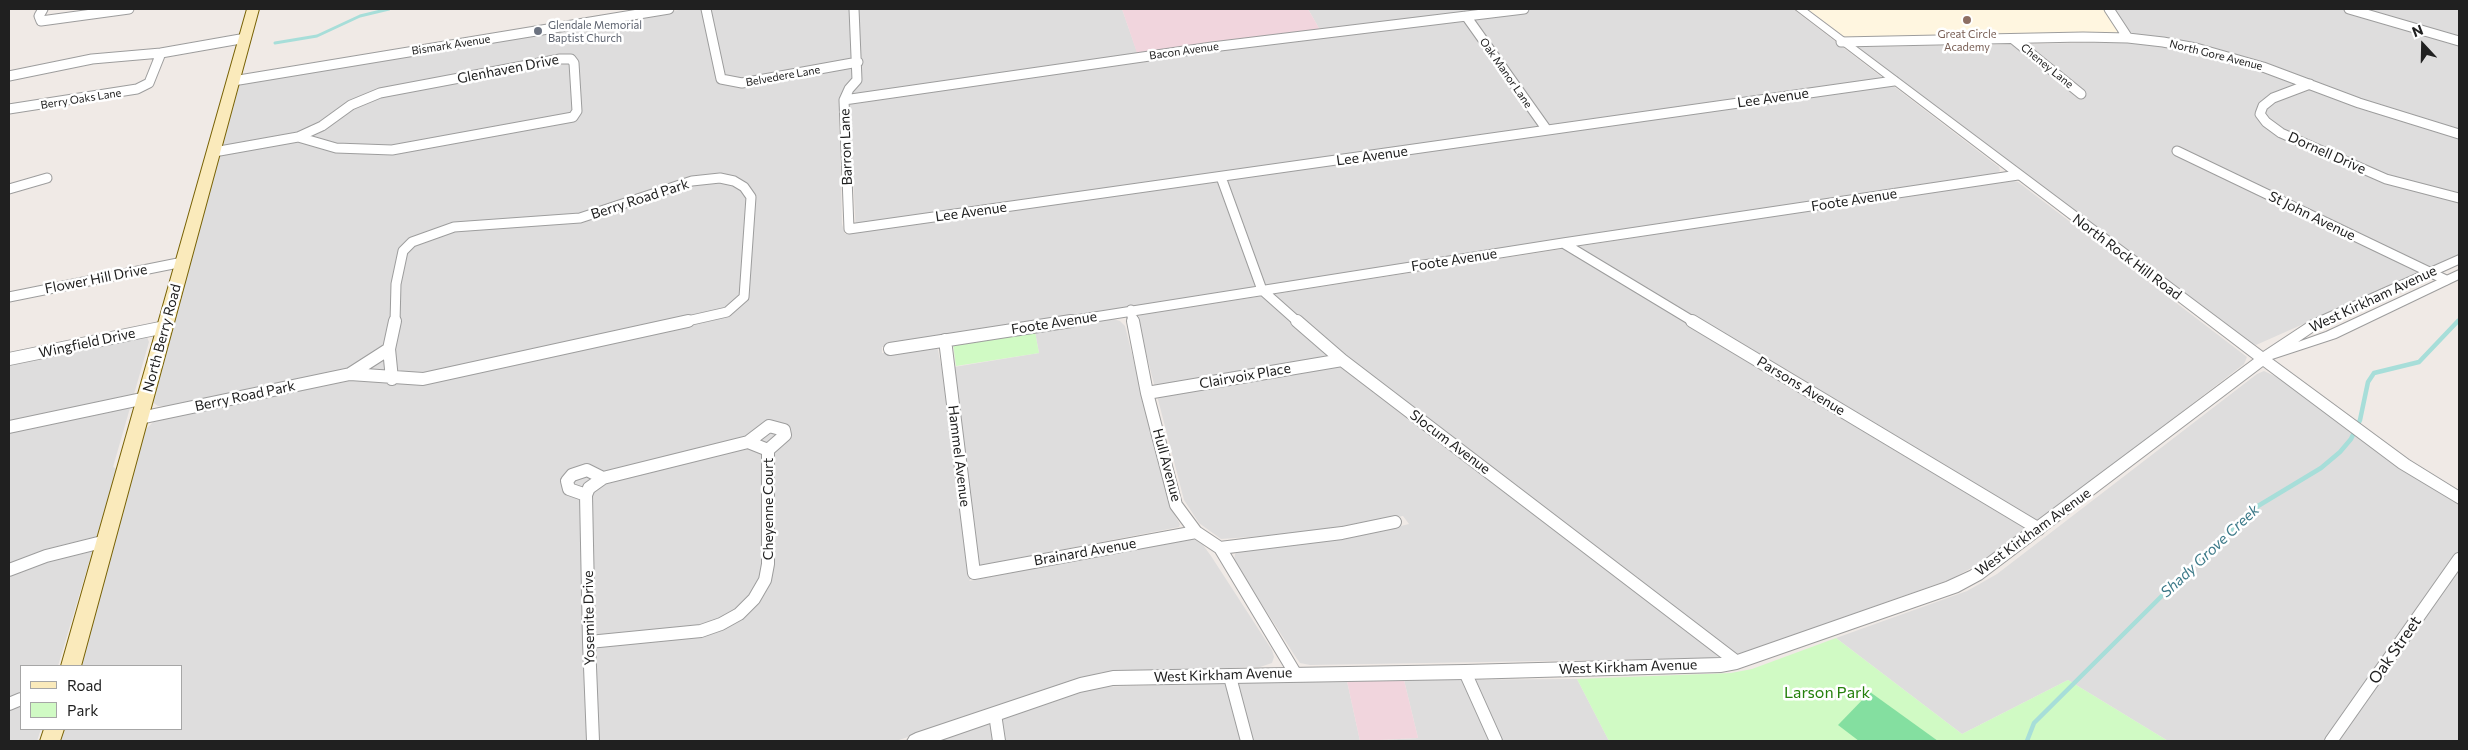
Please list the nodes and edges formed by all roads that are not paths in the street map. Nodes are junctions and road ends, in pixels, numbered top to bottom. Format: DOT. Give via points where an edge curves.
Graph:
graph roads {
  1 [pos="43,9"];
  2 [pos="129,9"];
  3 [pos="253,9"];
  4 [pos="669,9"];
  5 [pos="706,9"];
  6 [pos="854,9"];
  7 [pos="1524,9"];
  8 [pos="1800,9"];
  9 [pos="2110,9"];
  10 [pos="2349,9"];
  11 [pos="2361,10"];
  12 [pos="1466,16"];
  13 [pos="246,38"];
  14 [pos="2128,38"];
  15 [pos="2013,39"];
  16 [pos="2459,41"];
  17 [pos="1841,42"];
  18 [pos="161,53"];
  19 [pos="858,62"];
  20 [pos="9,76"];
  21 [pos="233,81"];
  22 [pos="1894,81"];
  23 [pos="2310,84"];
  24 [pos="2081,94"];
  25 [pos="844,100"];
  26 [pos="9,110"];
  27 [pos="1547,130"];
  28 [pos="2459,134"];
  29 [pos="298,137"];
  30 [pos="2177,151"];
  31 [pos="214,152"];
  32 [pos="2018,175"];
  33 [pos="1221,177"];
  34 [pos="48,178"];
  35 [pos="9,189"];
  36 [pos="2459,198"];
  37 [pos="849,229"];
  38 [pos="1563,243"];
  39 [pos="2459,259"];
  40 [pos="183,262"];
  41 [pos="2428,271"];
  42 [pos="2459,274"];
  43 [pos="2446,280"];
  44 [pos="1262,290"];
  45 [pos="9,297"];
  46 [pos="1131,310"];
  47 [pos="165,327"];
  48 [pos="944,340"];
  49 [pos="389,349"];
  50 [pos="890,349"];
  51 [pos="9,359"];
  52 [pos="2263,359"];
  53 [pos="1342,360"];
  54 [pos="350,374"];
  55 [pos="392,379"];
  56 [pos="1148,393"];
  57 [pos="146,398"];
  58 [pos="140,418"];
  59 [pos="9,427"];
  60 [pos="748,442"];
  61 [pos="768,450"];
  62 [pos="603,478"];
  63 [pos="588,491"];
  64 [pos="2459,498"];
  65 [pos="1395,522"];
  66 [pos="2039,529"];
  67 [pos="1196,532"];
  68 [pos="106,541"];
  69 [pos="1220,548"];
  70 [pos="2459,559"];
  71 [pos="9,570"];
  72 [pos="974,573"];
  73 [pos="589,642"];
  74 [pos="1737,662"];
  75 [pos="71,665"];
  76 [pos="1466,672"];
  77 [pos="1295,673"];
  78 [pos="1230,677"];
  79 [pos="995,714"];
  80 [pos="593,741"];
  81 [pos="916,741"];
  82 [pos="999,741"];
  83 [pos="1248,741"];
  84 [pos="1496,741"];
  85 [pos="2331,741"];
  1 -- 2 [label="street" via="41,21"];
  3 -- 13 [label="main road, North Berry Road"];
  4 -- 21 [label="street, Bismark Avenue"];
  5 -- 19 [label="street, Belvedere Lane" via="721,79 742,83"];
  6 -- 19 [label="street, Barron Lane"];
  7 -- 12 [label="street, Bacon Avenue"];
  8 -- 17 [label="street, North Rock Hill Road"];
  9 -- 14 [label="street"];
  10 -- 11 [label="street"];
  11 -- 16 [label="street"];
  12 -- 25 [label="street, Bacon Avenue" via="1212,46"];
  12 -- 27 [label="street, Oak Manor Lane"];
  13 -- 18 [label="street"];
  13 -- 21 [label="main road, North Berry Road"];
  14 -- 15 [label="street, North Gore Avenue"];
  14 -- 23 [label="street, North Gore Avenue" via="2196,48"];
  15 -- 17 [label="street, North Gore Avenue"];
  15 -- 24 [label="street, Cheney Lane"];
  17 -- 22 [label="street, North Rock Hill Road"];
  18 -- 20 [label="street" via="92,59"];
  18 -- 26 [label="street, Berry Oaks Lane" via="149,83 138,88"];
  19 -- 25 [label="street, Barron Lane" via="857,80"];
  21 -- 31 [label="main road, North Berry Road"];
  22 -- 27 [label="street, Lee Avenue"];
  22 -- 32 [label="street, North Rock Hill Road"];
  23 -- 28 [label="street, North Gore Avenue"];
  23 -- 36 [label="street, Dornell Drive" via="2273,98 2263,106 2260,114 2281,133 2386,179"];
  25 -- 37 [label="street, Barron Lane"];
  27 -- 33 [label="street, Lee Avenue"];
  29 -- 29 [label="street, Glenhaven Drive" via="336,148 392,150 573,117 577,111 574,63 571,59 560,59 380,93 356,103 322,126"];
  29 -- 31 [label="street, Glenhaven Drive"];
  30 -- 41 [label="street, St John Avenue"];
  31 -- 40 [label="main road, North Berry Road"];
  32 -- 38 [label="street, Foote Avenue"];
  32 -- 52 [label="street, North Rock Hill Road"];
  33 -- 37 [label="street, Lee Avenue"];
  33 -- 44 [label="street, Slocum Avenue"];
  34 -- 35 [label="street"];
  38 -- 44 [label="street, Foote Avenue"];
  38 -- 66 [label="street, Parsons Avenue"];
  39 -- 41 [label="street, West Kirkham Avenue"];
  40 -- 45 [label="street, Flower Hill Drive"];
  40 -- 47 [label="main road, North Berry Road"];
  41 -- 43 [label="street, St John Avenue"];
  41 -- 52 [label="street, West Kirkham Avenue" via="2315,324"];
  42 -- 43 [label="street, West Kirkham Avenue"];
  43 -- 52 [label="street, West Kirkham Avenue" via="2331,335"];
  44 -- 46 [label="street, Foote Avenue"];
  44 -- 53 [label="street, Slocum Avenue"];
  46 -- 48 [label="street, Foote Avenue"];
  46 -- 56 [label="street, Hull Avenue"];
  47 -- 51 [label="street, Wingfield Drive"];
  47 -- 57 [label="main road, North Berry Road"];
  48 -- 50 [label="street, Foote Avenue"];
  48 -- 72 [label="street, Hammel Avenue"];
  49 -- 54 [label="street, Berry Road Park"];
  49 -- 55 [label="street, Berry Road Park"];
  49 -- 55 [label="street, Berry Road Park" via="403,251 421,237 454,228 580,218 705,179 734,181 744,187 750,197 744,297 727,312 423,379"];
  52 -- 64 [label="street, North Rock Hill Road" via="2370,440"];
  52 -- 66 [label="street, West Kirkham Avenue"];
  53 -- 56 [label="street, Clairvoix Place"];
  53 -- 74 [label="street, Slocum Avenue"];
  54 -- 55 [label="street, Berry Road Park"];
  54 -- 58 [label="street, Berry Road Park"];
  56 -- 67 [label="street, Hull Avenue" via="1176,505"];
  57 -- 58 [label="main road, North Berry Road"];
  57 -- 59 [label="street"];
  58 -- 68 [label="main road, North Berry Road"];
  60 -- 61 [label="street, Cheyenne Court"];
  60 -- 61 [label="street, Cheyenne Court" via="769,426 784,430 785,435"];
  60 -- 62 [label="street, Cheyenne Court"];
  61 -- 73 [label="street, Cheyenne Court" via="768,564 765,580 754,599 739,614 701,631"];
  62 -- 63 [label="street, Cheyenne Court"];
  62 -- 63 [label="street" via="587,470 572,475 567,481 569,489"];
  63 -- 73 [label="street, Yosemite Drive"];
  65 -- 69 [label="street" via="1342,533"];
  66 -- 74 [label="street, West Kirkham Avenue" via="1976,575 1952,587"];
  67 -- 69 [label="street, Hull Avenue"];
  67 -- 72 [label="street, Brainard Avenue"];
  68 -- 71 [label="street" via="46,556"];
  68 -- 75 [label="main road, North Berry Road"];
  69 -- 77 [label="street, Hull Avenue"];
  70 -- 85 [label="street, Oak Street"];
  73 -- 80 [label="street, Yosemite Drive"];
  74 -- 76 [label="street, West Kirkham Avenue"];
  76 -- 77 [label="street, West Kirkham Avenue"];
  76 -- 84 [label="street"];
  77 -- 78 [label="street, West Kirkham Avenue"];
  78 -- 79 [label="street, West Kirkham Avenue" via="1112,678"];
  78 -- 83 [label="street"];
  79 -- 81 [label="street, West Kirkham Avenue"];
  79 -- 82 [label="street"];
}
